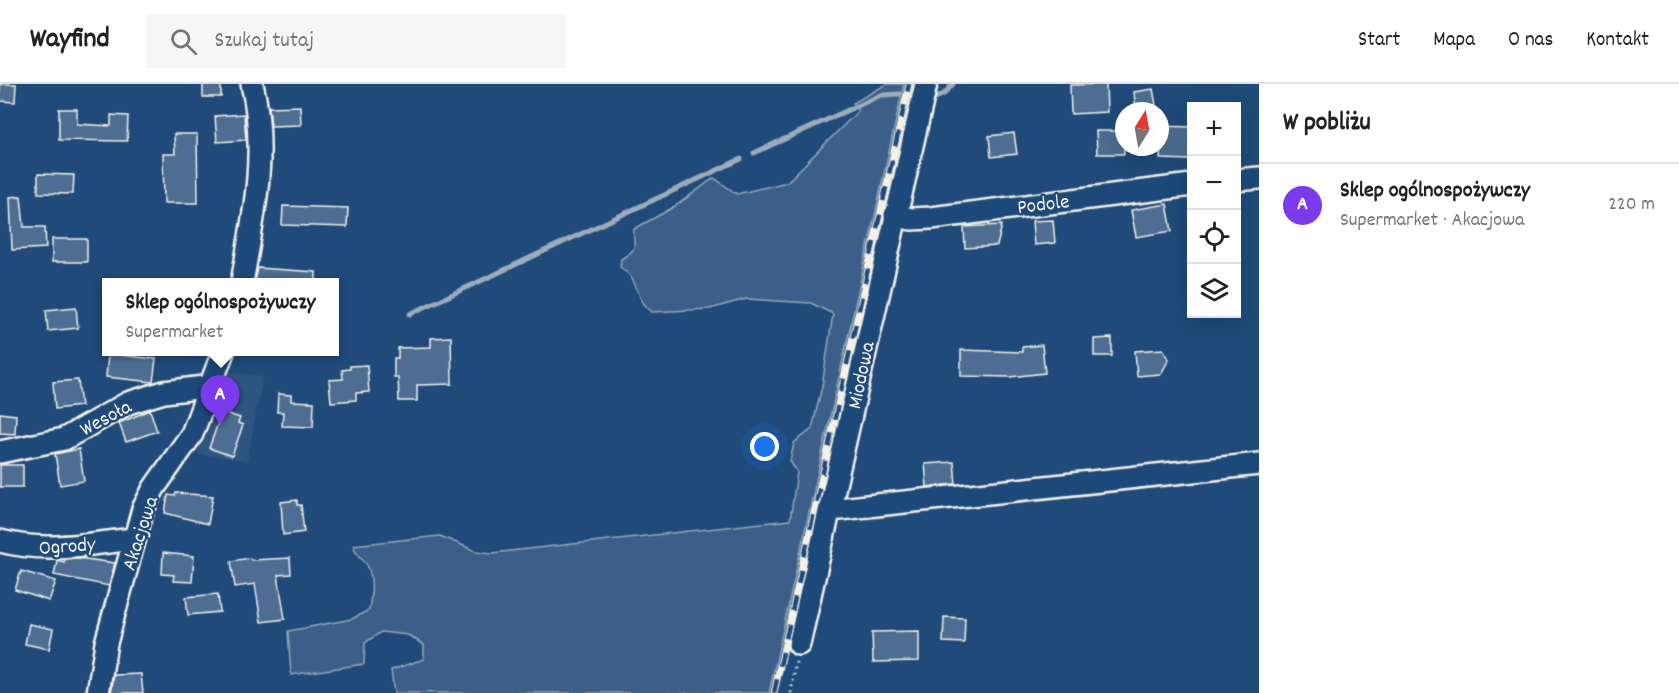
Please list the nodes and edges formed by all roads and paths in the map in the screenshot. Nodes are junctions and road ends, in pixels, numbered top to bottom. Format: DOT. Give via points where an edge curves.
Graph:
graph roads {
  1 [pos="252,84"];
  2 [pos="924,94"];
  3 [pos="1259,178"];
  4 [pos="1241,180"];
  5 [pos="1187,186"];
  6 [pos="895,215"];
  7 [pos="243,278"];
  8 [pos="221,356"];
  9 [pos="212,386"];
  10 [pos="0,452"];
  11 [pos="1259,464"];
  12 [pos="830,510"];
  13 [pos="134,539"];
  14 [pos="0,541"];
  15 [pos="799,644"];
  16 [pos="98,693"];
  17 [pos="791,693"];
  1 -- 7 [label="street" via="258,122 259,181"];
  2 -- 6 [label="street, Miodowa"];
  3 -- 4 [label="street"];
  5 -- 6 [label="street, Podole" via="931,218"];
  6 -- 12 [label="street, Miodowa"];
  8 -- 9 [label="street, Akacjowa"];
  9 -- 10 [label="street, Wesoła" via="164,392 128,403 64,439"];
  9 -- 13 [label="street, Akacjowa" via="192,434 143,509"];
  11 -- 12 [label="street"];
  12 -- 15 [label="street, Miodowa"];
  13 -- 14 [label="street, Ogrody" via="61,548 30,548"];
  13 -- 16 [label="street, Akacjowa" via="106,643"];
  15 -- 17 [label="path"];
}
